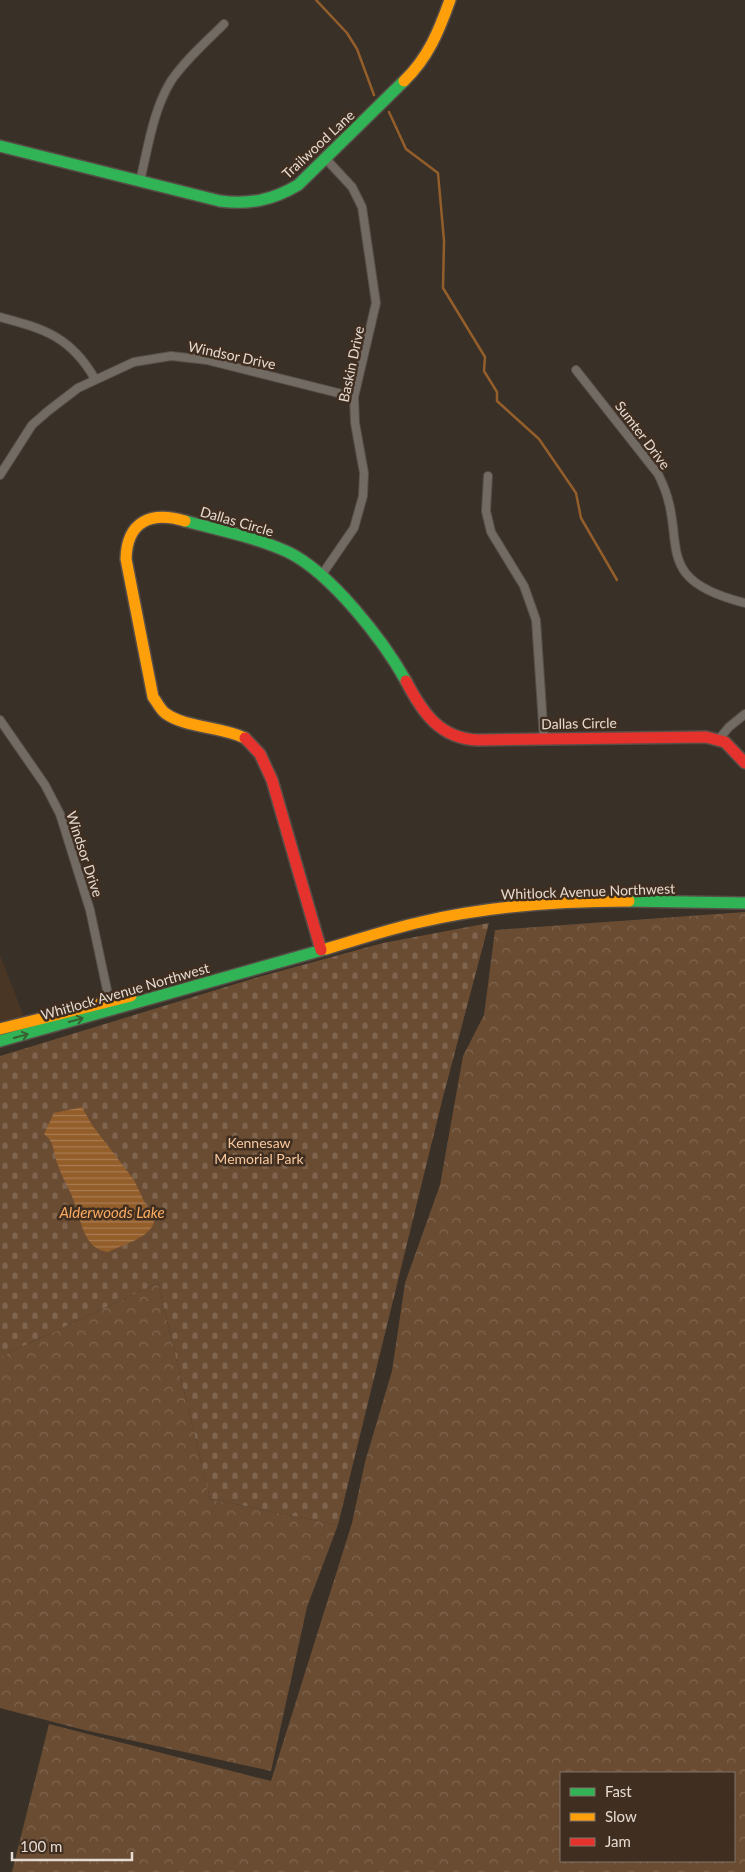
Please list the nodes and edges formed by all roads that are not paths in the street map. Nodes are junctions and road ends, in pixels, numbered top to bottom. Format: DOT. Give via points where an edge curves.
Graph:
graph roads {
  1 [pos="450,0"];
  2 [pos="224,24"];
  3 [pos="0,146"];
  4 [pos="326,159"];
  5 [pos="140,181"];
  6 [pos="0,317"];
  7 [pos="576,370"];
  8 [pos="95,379"];
  9 [pos="354,397"];
  10 [pos="0,475"];
  11 [pos="488,476"];
  12 [pos="321,576"];
  13 [pos="745,603"];
  14 [pos="745,714"];
  15 [pos="0,720"];
  16 [pos="544,739"];
  17 [pos="719,739"];
  18 [pos="745,763"];
  19 [pos="745,903"];
  20 [pos="321,950"];
  21 [pos="110,1006"];
  22 [pos="0,1029"];
  23 [pos="0,1041"];
  1 -- 4 [label="main road, Trailwood Lane" via="437,38 421,64"];
  2 -- 5 [label="street" via="184,64 166,90"];
  3 -- 5 [label="main road, Trailwood Lane"];
  4 -- 5 [label="main road, Trailwood Lane" via="290,190 274,198 251,203 220,201"];
  4 -- 9 [label="street, Baskin Drive" via="352,187 362,207 375,292 373,322"];
  6 -- 8 [label="street" via="41,329 68,343"];
  7 -- 13 [label="street, Sumter Drive" via="658,474 666,492 675,549 683,571 705,589"];
  8 -- 9 [label="street, Windsor Drive" via="134,362 190,357"];
  8 -- 10 [label="street, Windsor Drive" via="71,393 32,425"];
  9 -- 12 [label="street, Baskin Drive" via="354,423 364,472 364,496 354,528"];
  11 -- 16 [label="street" via="486,511 491,532 524,586 536,620"];
  12 -- 16 [label="main road, Dallas Circle" via="383,645 428,718 442,730 456,738 469,740"];
  12 -- 20 [label="main road, Dallas Circle" via="285,551 162,516 139,524 126,546 151,690 156,702 163,712 181,721 236,732 261,754 272,780"];
  14 -- 17 [label="street"];
  15 -- 21 [label="street, Windsor Drive" via="45,785 60,814 90,910"];
  16 -- 17 [label="main road, Dallas Circle" via="692,736"];
  17 -- 18 [label="main road" via="735,750"];
  19 -- 20 [label="main road, Whitlock Avenue Northwest" via="595,903 508,907 421,922"];
  20 -- 21 [label="main road, Whitlock Avenue Northwest"];
  21 -- 22 [label="main road, Whitlock Avenue Northwest"];
  23 -- 21 [label="main road, Whitlock Avenue Northwest, one-way"];
}
